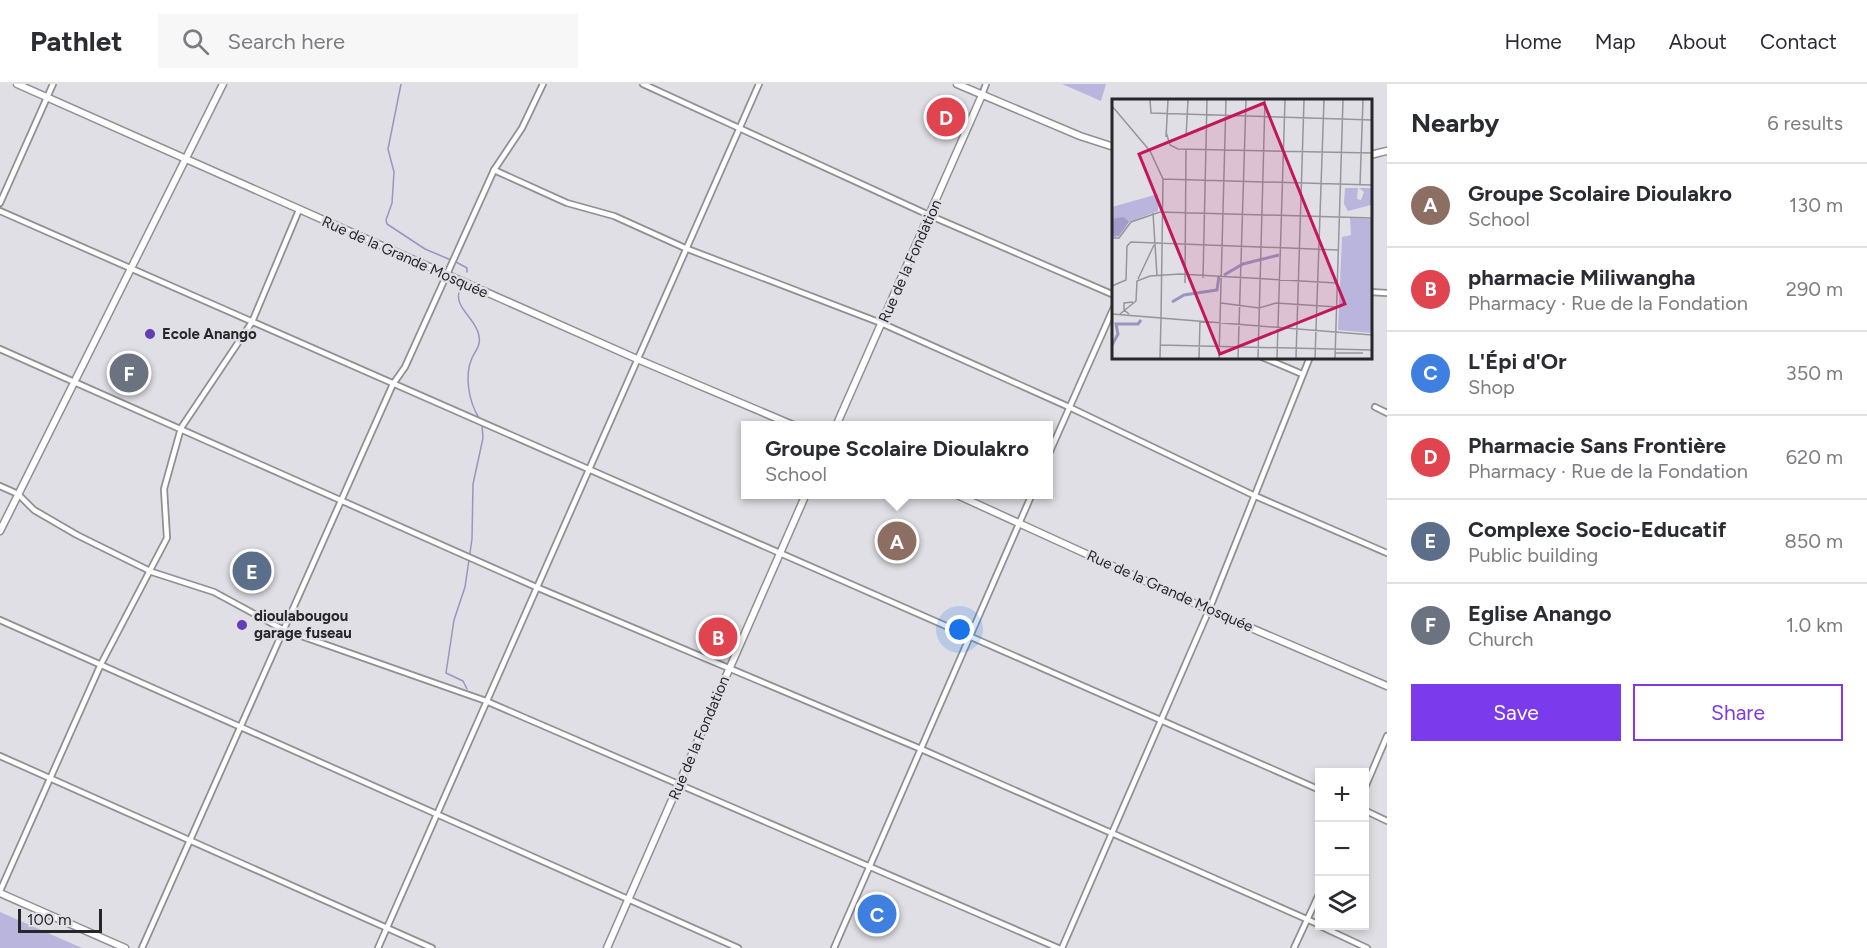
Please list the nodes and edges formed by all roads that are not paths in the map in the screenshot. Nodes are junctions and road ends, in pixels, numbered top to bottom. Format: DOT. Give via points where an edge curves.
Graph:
graph roads {
  1 [pos="17,84"];
  2 [pos="53,84"];
  3 [pos="223,84"];
  4 [pos="543,84"];
  5 [pos="643,84"];
  6 [pos="759,84"];
  7 [pos="957,84"];
  8 [pos="986,84"];
  9 [pos="982,95"];
  10 [pos="47,98"];
  11 [pos="739,128"];
  12 [pos="1112,146"];
  13 [pos="1387,151"];
  14 [pos="1372,155"];
  15 [pos="186,158"];
  16 [pos="494,170"];
  17 [pos="0,203"];
  18 [pos="299,210"];
  19 [pos="0,211"];
  20 [pos="931,216"];
  21 [pos="685,248"];
  22 [pos="130,269"];
  23 [pos="446,274"];
  24 [pos="1372,292"];
  25 [pos="1387,293"];
  26 [pos="1112,294"];
  27 [pos="1112,312"];
  28 [pos="252,322"];
  29 [pos="882,323"];
  30 [pos="0,349"];
  31 [pos="1264,358"];
  32 [pos="1310,358"];
  33 [pos="637,359"];
  34 [pos="1302,374"];
  35 [pos="74,381"];
  36 [pos="393,384"];
  37 [pos="1070,407"];
  38 [pos="1375,407"];
  39 [pos="1387,412"];
  40 [pos="783,421"];
  41 [pos="838,421"];
  42 [pos="181,428"];
  43 [pos="1053,445"];
  44 [pos="588,470"];
  45 [pos="0,486"];
  46 [pos="18,494"];
  47 [pos="1253,495"];
  48 [pos="804,499"];
  49 [pos="964,499"];
  50 [pos="1030,499"];
  51 [pos="340,501"];
  52 [pos="1020,523"];
  53 [pos="0,531"];
  54 [pos="1387,553"];
  55 [pos="780,554"];
  56 [pos="152,572"];
  57 [pos="536,587"];
  58 [pos="1209,610"];
  59 [pos="0,620"];
  60 [pos="284,630"];
  61 [pos="968,637"];
  62 [pos="101,663"];
  63 [pos="729,667"];
  64 [pos="1387,686"];
  65 [pos="486,701"];
  66 [pos="1161,721"];
  67 [pos="240,727"];
  68 [pos="1387,736"];
  69 [pos="921,749"];
  70 [pos="0,756"];
  71 [pos="50,779"];
  72 [pos="1369,780"];
  73 [pos="680,784"];
  74 [pos="1315,788"];
  75 [pos="1369,812"];
  76 [pos="437,814"];
  77 [pos="1387,821"];
  78 [pos="1112,832"];
  79 [pos="190,841"];
  80 [pos="870,866"];
  81 [pos="0,892"];
  82 [pos="628,899"];
  83 [pos="1315,902"];
  84 [pos="1307,919"];
  85 [pos="1315,923"];
  86 [pos="387,928"];
  87 [pos="1330,930"];
  88 [pos="125,948"];
  89 [pos="142,948"];
  90 [pos="378,948"];
  91 [pos="432,948"];
  92 [pos="607,948"];
  93 [pos="738,948"];
  94 [pos="834,948"];
  95 [pos="1060,948"];
  96 [pos="1294,948"];
  97 [pos="1367,948"];
  1 -- 10 [label="street, Rue de la Grande Mosquée"];
  2 -- 10 [label="street"];
  3 -- 15 [label="street"];
  4 -- 16 [label="street" via="522,128"];
  5 -- 11 [label="street"];
  6 -- 11 [label="street"];
  7 -- 9 [label="street"];
  8 -- 9 [label="street"];
  9 -- 12 [label="street"];
  9 -- 20 [label="street, Rue de la Fondation"];
  10 -- 15 [label="street, Rue de la Grande Mosquée"];
  10 -- 17 [label="street"];
  11 -- 20 [label="street"];
  11 -- 21 [label="street"];
  13 -- 14 [label="street"];
  15 -- 18 [label="street, Rue de la Grande Mosquée"];
  15 -- 22 [label="street"];
  16 -- 21 [label="street"];
  16 -- 23 [label="street"];
  18 -- 23 [label="street, Rue de la Grande Mosquée"];
  18 -- 28 [label="street"];
  19 -- 22 [label="street"];
  20 -- 26 [label="street"];
  20 -- 29 [label="street, Rue de la Fondation"];
  21 -- 29 [label="street"];
  21 -- 33 [label="street"];
  22 -- 28 [label="street"];
  22 -- 35 [label="street"];
  23 -- 33 [label="street, Rue de la Grande Mosquée"];
  23 -- 36 [label="street" via="405,367"];
  24 -- 25 [label="street"];
  27 -- 37 [label="street"];
  28 -- 36 [label="street"];
  28 -- 42 [label="street"];
  29 -- 37 [label="street"];
  29 -- 41 [label="street, Rue de la Fondation"];
  30 -- 35 [label="street"];
  31 -- 34 [label="street"];
  32 -- 34 [label="street"];
  33 -- 40 [label="street, Rue de la Grande Mosquée"];
  33 -- 44 [label="street"];
  34 -- 47 [label="street"];
  35 -- 42 [label="street"];
  35 -- 46 [label="street"];
  36 -- 44 [label="street"];
  36 -- 51 [label="street"];
  37 -- 43 [label="street"];
  37 -- 47 [label="street"];
  38 -- 39 [label="street"];
  42 -- 51 [label="street"];
  42 -- 56 [label="street" via="164,489 167,538"];
  44 -- 55 [label="street"];
  44 -- 57 [label="street"];
  45 -- 46 [label="street"];
  46 -- 53 [label="street"];
  46 -- 56 [label="street" via="51,520"];
  47 -- 54 [label="street"];
  47 -- 58 [label="street"];
  48 -- 55 [label="street, Rue de la Fondation"];
  49 -- 52 [label="street, Rue de la Grande Mosquée"];
  50 -- 52 [label="street"];
  51 -- 57 [label="street"];
  51 -- 60 [label="street"];
  52 -- 58 [label="street, Rue de la Grande Mosquée"];
  52 -- 61 [label="street"];
  55 -- 61 [label="street"];
  55 -- 63 [label="street, Rue de la Fondation"];
  56 -- 60 [label="street" via="214,592"];
  56 -- 62 [label="street"];
  57 -- 63 [label="street"];
  57 -- 65 [label="street"];
  58 -- 64 [label="street, Rue de la Grande Mosquée"];
  58 -- 66 [label="street"];
  59 -- 62 [label="street"];
  60 -- 65 [label="street"];
  60 -- 67 [label="street"];
  61 -- 66 [label="street"];
  61 -- 69 [label="street"];
  62 -- 67 [label="street"];
  62 -- 71 [label="street"];
  63 -- 69 [label="street"];
  63 -- 73 [label="street, Rue de la Fondation"];
  65 -- 73 [label="street"];
  65 -- 76 [label="street"];
  66 -- 74 [label="street"];
  66 -- 78 [label="street"];
  67 -- 76 [label="street"];
  67 -- 79 [label="street"];
  68 -- 72 [label="street"];
  69 -- 78 [label="street"];
  69 -- 80 [label="street"];
  70 -- 71 [label="street"];
  71 -- 79 [label="street"];
  71 -- 81 [label="street"];
  73 -- 80 [label="street"];
  73 -- 82 [label="street, Rue de la Fondation"];
  75 -- 77 [label="street"];
  76 -- 82 [label="street"];
  76 -- 86 [label="street"];
  78 -- 84 [label="street"];
  78 -- 95 [label="street"];
  79 -- 86 [label="street"];
  79 -- 89 [label="street"];
  80 -- 94 [label="street"];
  80 -- 95 [label="street"];
  81 -- 88 [label="street"];
  82 -- 92 [label="street, Rue de la Fondation"];
  82 -- 93 [label="street"];
  83 -- 84 [label="street"];
  84 -- 85 [label="street"];
  84 -- 96 [label="street"];
  86 -- 90 [label="street"];
  86 -- 91 [label="street"];
  87 -- 97 [label="street"];
}
